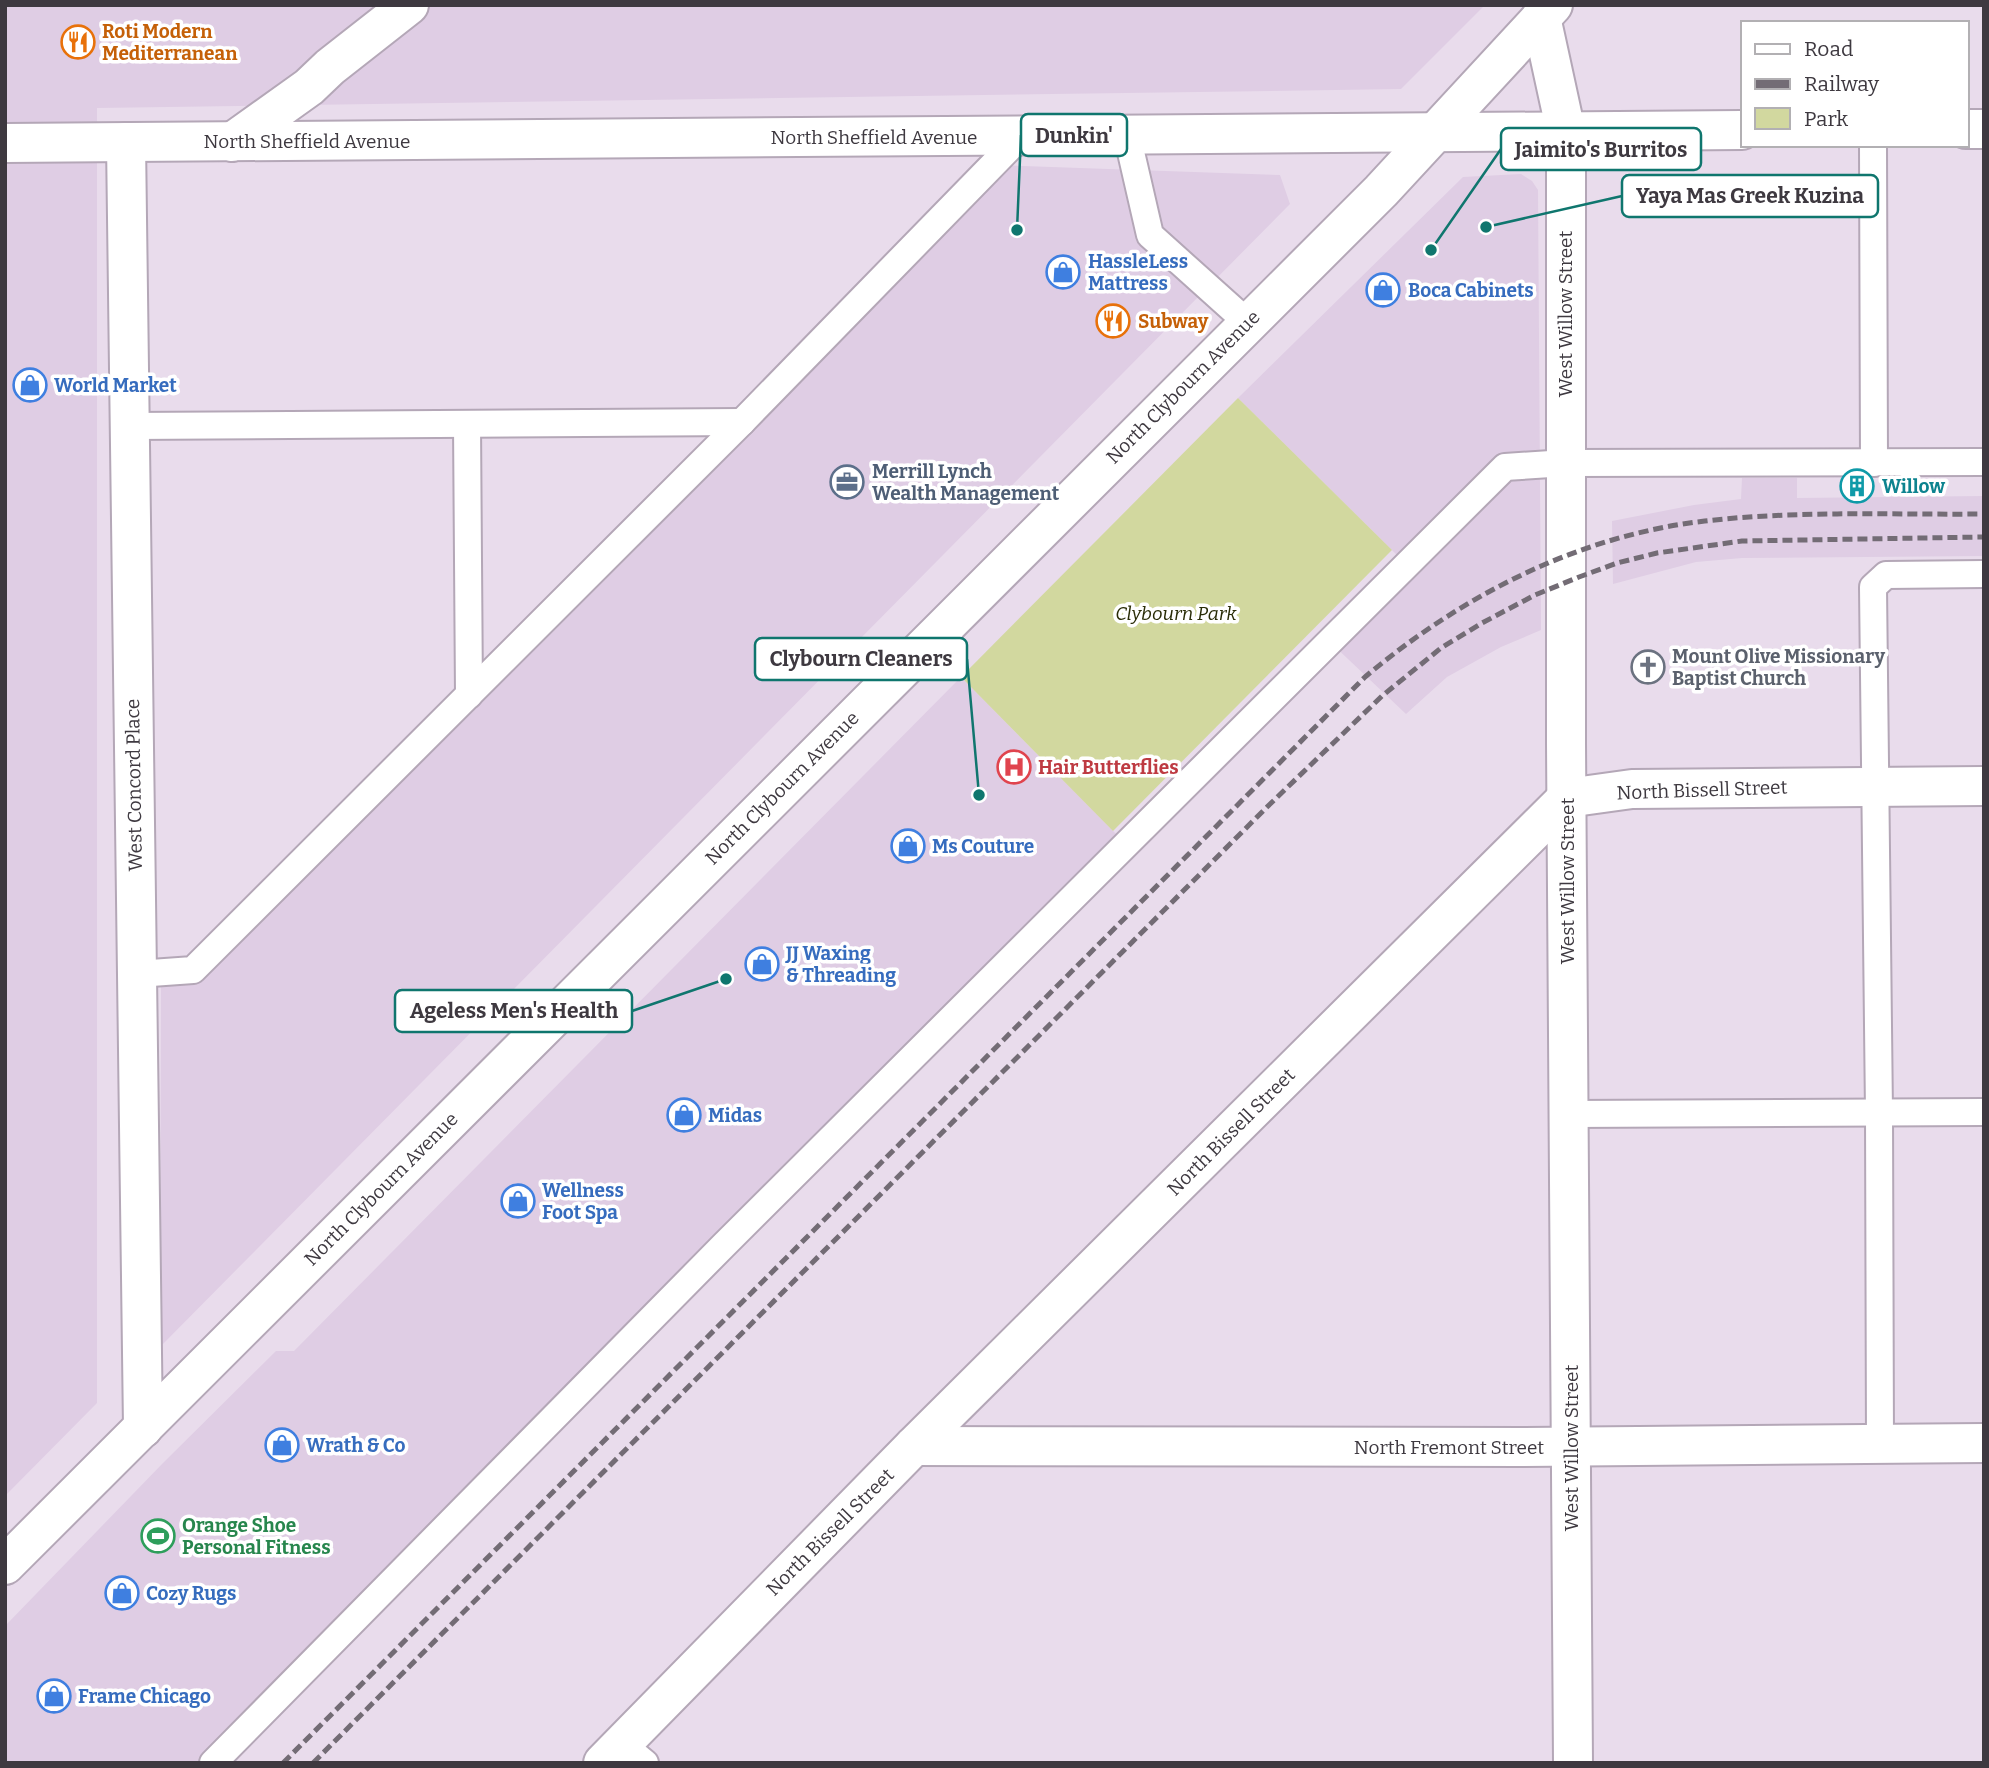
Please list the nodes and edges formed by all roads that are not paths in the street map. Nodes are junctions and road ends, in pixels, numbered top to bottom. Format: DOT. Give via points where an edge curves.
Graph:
graph roads {
  1 [pos="410,5"];
  2 [pos="1542,9"];
  3 [pos="1741,130"];
  4 [pos="1566,132"];
  5 [pos="1437,133"];
  6 [pos="1127,135"];
  7 [pos="1021,136"];
  8 [pos="126,142"];
  9 [pos="232,142"];
  10 [pos="5,143"];
  11 [pos="1873,147"];
  12 [pos="1248,323"];
  13 [pos="743,422"];
  14 [pos="467,424"];
  15 [pos="130,426"];
  16 [pos="1984,462"];
  17 [pos="1566,463"];
  18 [pos="1874,463"];
  19 [pos="1984,574"];
  20 [pos="469,695"];
  21 [pos="1984,786"];
  22 [pos="1874,787"];
  23 [pos="1567,798"];
  24 [pos="137,974"];
  25 [pos="1984,1112"];
  26 [pos="1879,1113"];
  27 [pos="1569,1114"];
  28 [pos="143,1427"];
  29 [pos="1984,1443"];
  30 [pos="1880,1444"];
  31 [pos="914,1446"];
  32 [pos="1572,1447"];
  33 [pos="5,1565"];
  34 [pos="623,1756"];
  35 [pos="213,1763"];
  36 [pos="1573,1763"];
  1 -- 9 [label="street"];
  2 -- 4 [label="street, West Willow Street"];
  2 -- 5 [label="street, North Clybourn Avenue"];
  3 -- 4 [label="street, North Sheffield Avenue"];
  4 -- 5 [label="street, North Sheffield Avenue"];
  4 -- 17 [label="street, West Willow Street"];
  5 -- 6 [label="street, North Sheffield Avenue"];
  5 -- 12 [label="street, North Clybourn Avenue"];
  6 -- 7 [label="street, North Sheffield Avenue"];
  6 -- 12 [label="lane" via="1150,235"];
  7 -- 9 [label="street, North Sheffield Avenue"];
  7 -- 13 [label="lane"];
  8 -- 9 [label="street, North Sheffield Avenue"];
  8 -- 10 [label="street, North Sheffield Avenue"];
  8 -- 15 [label="street, West Concord Place"];
  11 -- 18 [label="lane"];
  12 -- 28 [label="street, North Clybourn Avenue"];
  13 -- 14 [label="lane"];
  13 -- 20 [label="lane"];
  14 -- 15 [label="lane"];
  14 -- 20 [label="lane"];
  15 -- 24 [label="street, West Concord Place"];
  16 -- 18 [label="lane"];
  17 -- 18 [label="lane"];
  17 -- 23 [label="street, West Willow Street"];
  17 -- 35 [label="lane" via="1505,467 713,1256"];
  19 -- 22 [label="lane" via="1886,575 1873,587"];
  20 -- 24 [label="lane" via="193,970"];
  21 -- 22 [label="street, North Bissell Street"];
  22 -- 23 [label="street, North Bissell Street" via="1632,789"];
  22 -- 26 [label="lane"];
  23 -- 27 [label="street, West Willow Street"];
  23 -- 31 [label="street, North Bissell Street"];
  24 -- 28 [label="street, West Concord Place"];
  25 -- 26 [label="lane"];
  26 -- 27 [label="lane"];
  26 -- 30 [label="lane"];
  27 -- 32 [label="street, West Willow Street"];
  28 -- 33 [label="street, North Clybourn Avenue"];
  29 -- 30 [label="street, North Fremont Street"];
  30 -- 32 [label="street, North Fremont Street"];
  31 -- 32 [label="street, North Fremont Street"];
  31 -- 34 [label="street, North Bissell Street"];
  32 -- 36 [label="street, West Willow Street"];
}
